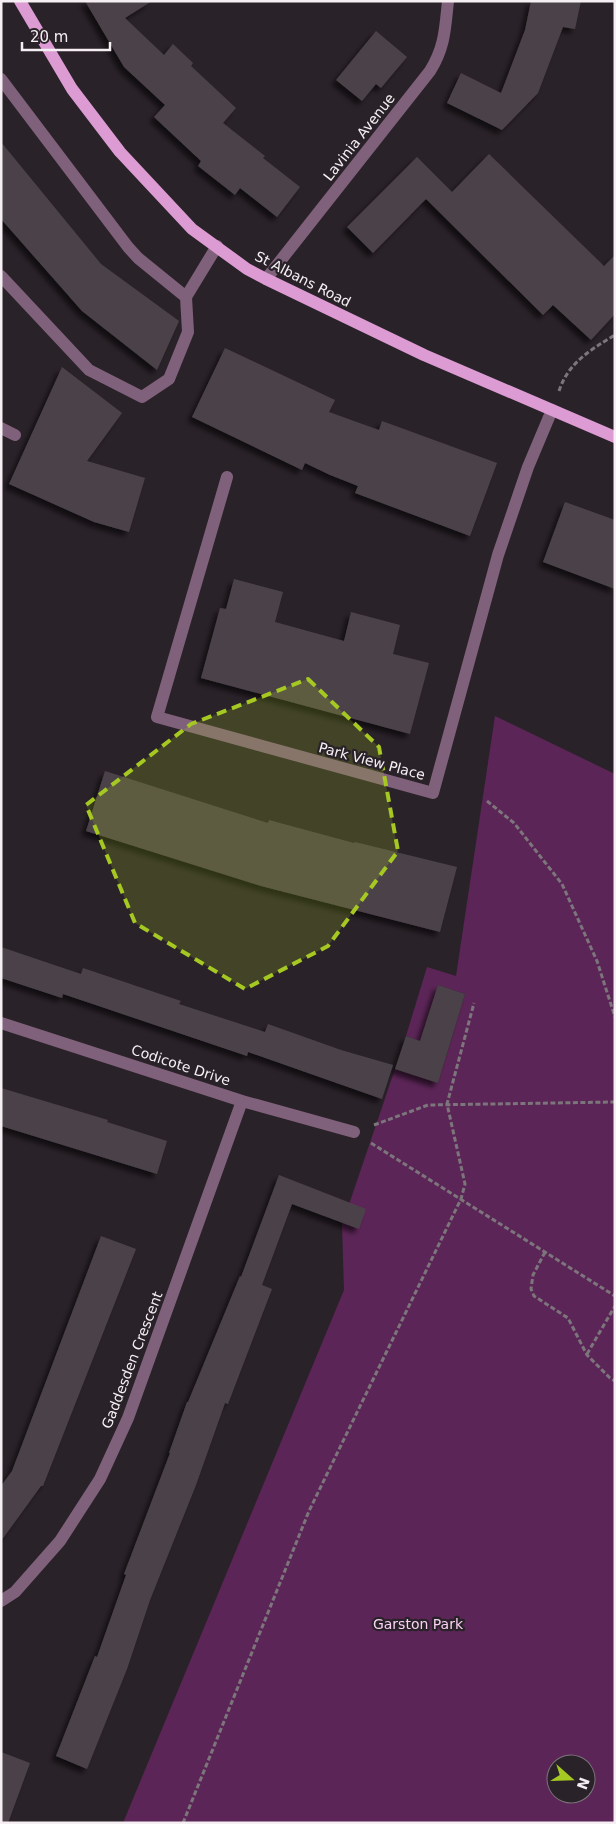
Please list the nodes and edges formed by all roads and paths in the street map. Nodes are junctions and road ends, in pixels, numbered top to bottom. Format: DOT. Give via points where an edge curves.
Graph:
graph roads {
  1 [pos="20,1"];
  2 [pos="448,1"];
  3 [pos="1,79"];
  4 [pos="217,246"];
  5 [pos="1,276"];
  6 [pos="266,279"];
  7 [pos="186,297"];
  8 [pos="615,335"];
  9 [pos="552,410"];
  10 [pos="1,428"];
  11 [pos="15,435"];
  12 [pos="615,437"];
  13 [pos="227,477"];
  14 [pos="487,801"];
  15 [pos="474,1003"];
  16 [pos="615,1017"];
  17 [pos="1,1023"];
  18 [pos="242,1101"];
  19 [pos="615,1102"];
  20 [pos="447,1104"];
  21 [pos="354,1132"];
  22 [pos="461,1199"];
  23 [pos="545,1252"];
  24 [pos="615,1296"];
  25 [pos="615,1306"];
  26 [pos="587,1355"];
  27 [pos="615,1381"];
  28 [pos="1,1601"];
  29 [pos="183,1823"];
  1 -- 4 [label="main road, St Albans Road" via="72,90 120,152 192,229"];
  2 -- 6 [label="street, Lavinia Avenue" via="443,43 430,71"];
  3 -- 7 [label="street" via="128,247"];
  4 -- 6 [label="main road, St Albans Road"];
  4 -- 7 [label="street"];
  5 -- 7 [label="street" via="89,370 142,397 168,379 188,332"];
  6 -- 9 [label="main road, St Albans Road" via="424,356"];
  8 -- 9 [label="path" via="584,353 571,368 563,378"];
  9 -- 12 [label="main road, St Albans Road"];
  9 -- 13 [label="street, Park View Place" via="528,467 498,555 433,793 157,717"];
  10 -- 11 [label="street"];
  14 -- 16 [label="path" via="514,823 562,884 597,961"];
  15 -- 20 [label="path"];
  17 -- 18 [label="street, Codicote Drive"];
  18 -- 21 [label="street, Codicote Drive"];
  18 -- 28 [label="street, Gaddesden Crescent" via="128,1418 100,1479 60,1542 15,1592"];
  19 -- 20 [label="path"];
  20 -- 21 [label="path" via="428,1105"];
  20 -- 22 [label="path" via="465,1184"];
  21 -- 22 [label="path"];
  22 -- 23 [label="path"];
  22 -- 29 [label="path" via="309,1512"];
  23 -- 24 [label="path"];
  23 -- 26 [label="path" via="533,1275 531,1289 534,1296 568,1318"];
  25 -- 26 [label="path"];
  26 -- 27 [label="path"];
}
